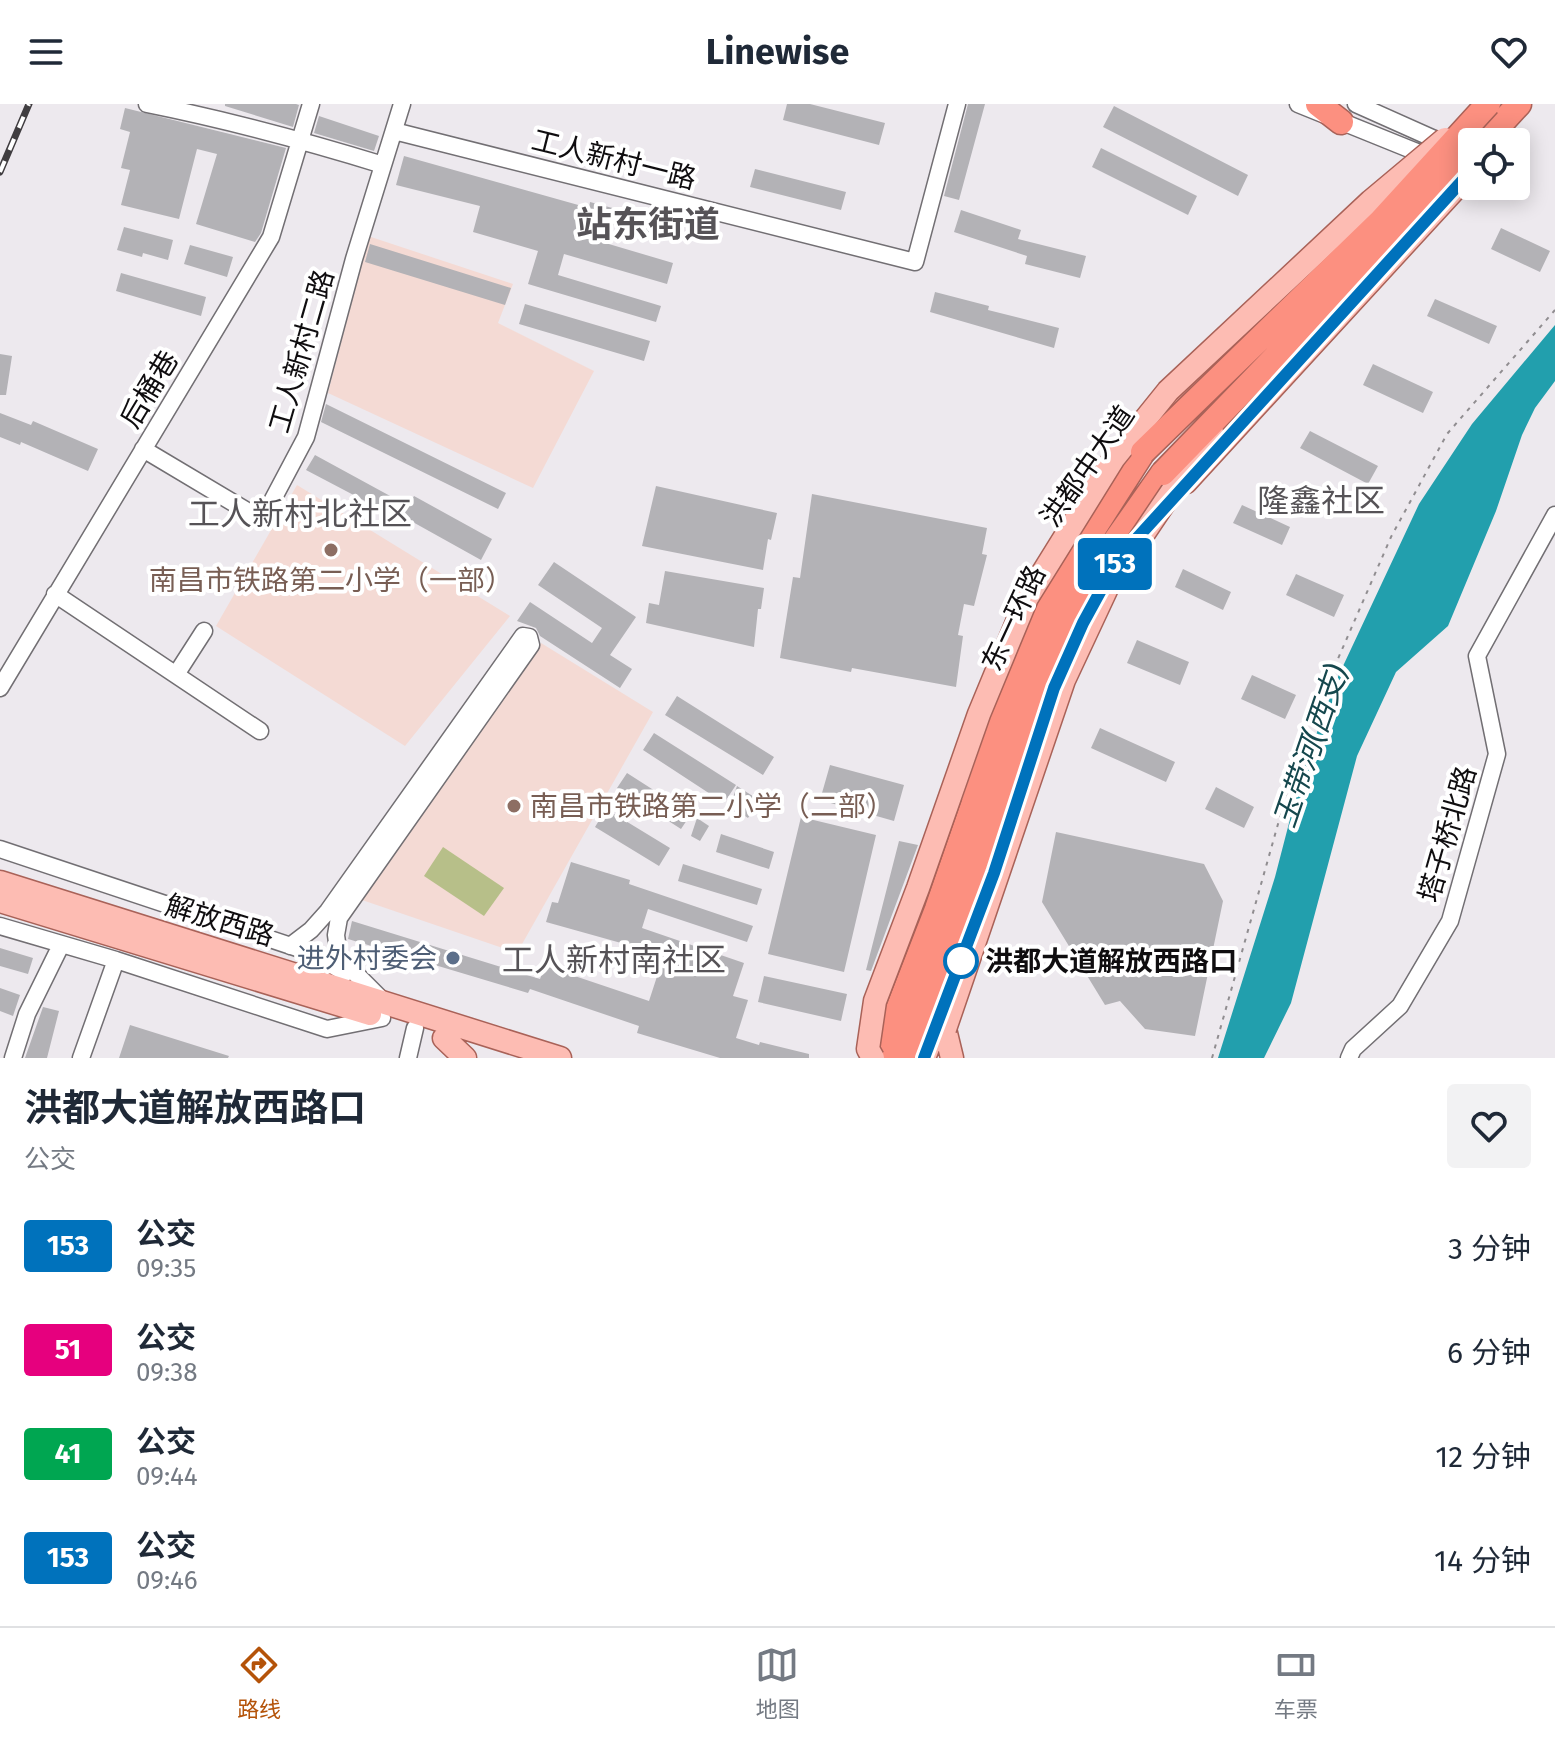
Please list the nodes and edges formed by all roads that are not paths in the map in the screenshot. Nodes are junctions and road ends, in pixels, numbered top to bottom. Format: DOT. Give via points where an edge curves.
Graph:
graph roads {
  1 [pos="147,104"];
  2 [pos="311,104"];
  3 [pos="402,104"];
  4 [pos="957,104"];
  5 [pos="1298,104"];
  6 [pos="1318,104"];
  7 [pos="1479,104"];
  8 [pos="1488,104"];
  9 [pos="1520,106"];
  10 [pos="1348,113"];
  11 [pos="1498,128"];
  12 [pos="1505,128"];
  13 [pos="394,131"];
  14 [pos="301,140"];
  15 [pos="1435,148"];
  16 [pos="1458,159"];
  17 [pos="383,165"];
  18 [pos="1458,177"];
  19 [pos="1458,178"];
  20 [pos="1234,399"];
  21 [pos="143,449"];
  22 [pos="1555,515"];
  23 [pos="55,594"];
  24 [pos="204,631"];
  25 [pos="177,673"];
  26 [pos="0,688"];
  27 [pos="260,731"];
  28 [pos="0,849"];
  29 [pos="0,875"];
  30 [pos="0,882"];
  31 [pos="0,901"];
  32 [pos="0,910"];
  33 [pos="0,926"];
  34 [pos="61,945"];
  35 [pos="290,946"];
  36 [pos="116,960"];
  37 [pos="384,1011"];
  38 [pos="415,1028"];
  39 [pos="945,1029"];
  40 [pos="444,1038"];
  41 [pos="13,1058"];
  42 [pos="81,1058"];
  43 [pos="408,1058"];
  44 [pos="465,1058"];
  45 [pos="509,1058"];
  46 [pos="560,1058"];
  47 [pos="874,1058"];
  48 [pos="902,1058"];
  49 [pos="924,1058"];
  50 [pos="933,1058"];
  51 [pos="952,1058"];
  52 [pos="1349,1058"];
  1 -- 14 [label="street"];
  2 -- 14 [label="street, 后桶巷"];
  3 -- 13 [label="street, 工人新村二路"];
  4 -- 13 [label="street, 工人新村一路" via="915,262"];
  5 -- 10 [label="street"];
  6 -- 10 [label="highway"];
  7 -- 15 [label="main road, 洪都中大道"];
  8 -- 47 [label="highway, 东一环路, bridge" via="1381,221 1143,452 1040,622 937,909"];
  9 -- 11 [label="highway"];
  9 -- 12 [label="main road"];
  10 -- 15 [label="street"];
  13 -- 17 [label="street, 工人新村二路"];
  14 -- 17 [label="street"];
  14 -- 21 [label="street, 后桶巷" via="271,237"];
  15 -- 16 [label="street"];
  15 -- 47 [label="main road, 洪都中大道" via="1158,418 1054,564 1007,670"];
  17 -- 21 [label="street, 工人新村二路" via="306,437 262,520"];
  18 -- 20 [label="highway, 东一环路, bridge"];
  19 -- 49 [label="main road" via="1118,559 1054,688 994,873"];
  20 -- 39 [label="main road, bridge" via="1107,588 1064,680"];
  20 -- 48 [label="highway, 东一环路, bridge" via="1163,473 1099,564 1061,630"];
  21 -- 23 [label="street, 后桶巷"];
  22 -- 52 [label="street, 塔子桥北路" via="1477,656 1497,754 1450,921 1400,1006"];
  23 -- 25 [label="street"];
  23 -- 26 [label="street, 后桶巷"];
  24 -- 25 [label="street"];
  25 -- 27 [label="street"];
  28 -- 35 [label="street"];
  29 -- 37 [label="main road"];
  30 -- 37 [label="main road, 解放西路"];
  31 -- 37 [label="main road, 解放西路"];
  32 -- 37 [label="main road" via="328,1017"];
  33 -- 34 [label="street"];
  34 -- 36 [label="street"];
  34 -- 41 [label="street" via="27,1014"];
  35 -- 37 [label="street" via="333,964"];
  35 -- 37 [label="street" via="328,911 523,636 529,637 531,645 339,918 339,957"];
  36 -- 37 [label="street" via="327,1029"];
  36 -- 42 [label="street"];
  37 -- 38 [label="main road, 解放西路"];
  37 -- 46 [label="main road, 解放西路"];
  38 -- 40 [label="main road, 解放西路"];
  38 -- 43 [label="street"];
  39 -- 50 [label="main road"];
  39 -- 51 [label="main road"];
  40 -- 44 [label="main road"];
  40 -- 45 [label="main road, 解放西路"];
}
